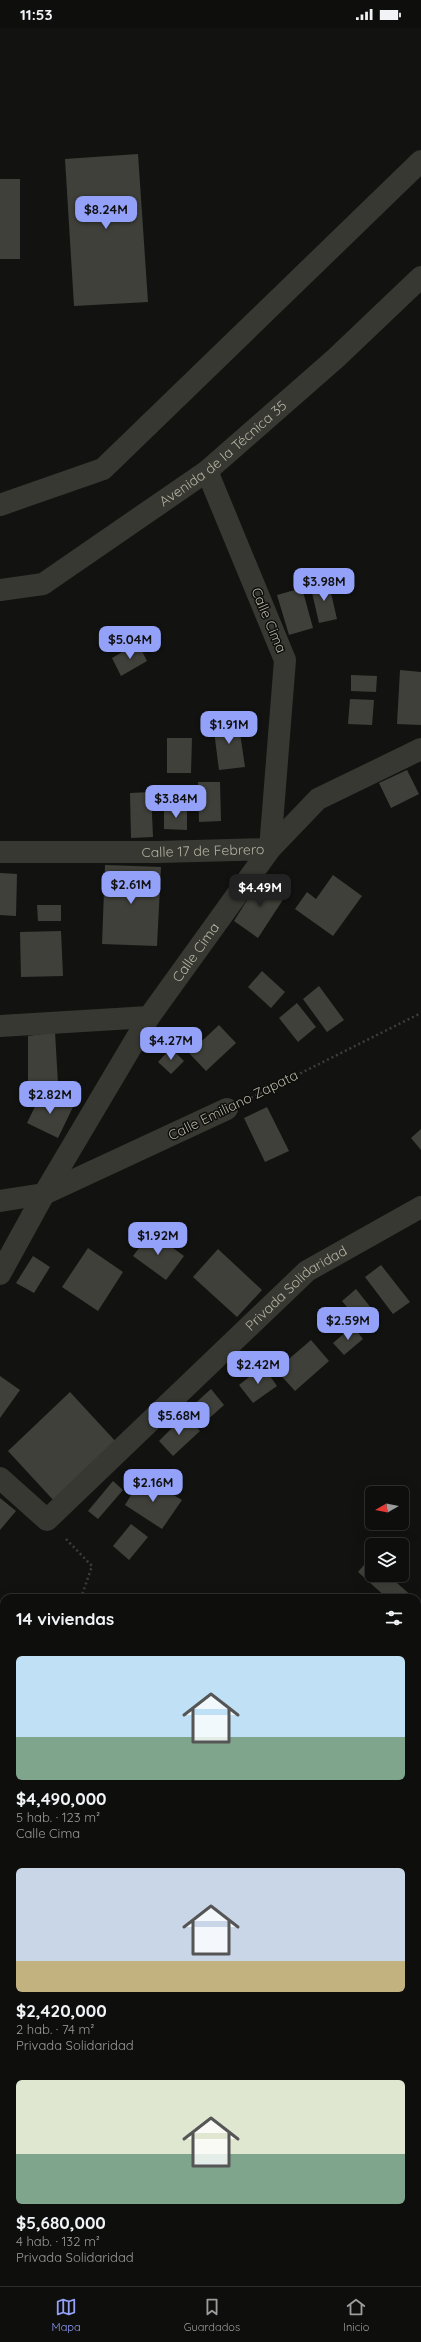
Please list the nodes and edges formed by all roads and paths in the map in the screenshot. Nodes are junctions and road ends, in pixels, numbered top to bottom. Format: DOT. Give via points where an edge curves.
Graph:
graph roads {
  1 [pos="421,161"];
  2 [pos="421,277"];
  3 [pos="207,471"];
  4 [pos="0,505"];
  5 [pos="0,590"];
  6 [pos="421,749"];
  7 [pos="270,849"];
  8 [pos="0,852"];
  9 [pos="421,1013"];
  10 [pos="149,1017"];
  11 [pos="0,1026"];
  12 [pos="227,1110"];
  13 [pos="44,1194"];
  14 [pos="0,1201"];
  15 [pos="421,1207"];
  16 [pos="0,1274"];
  17 [pos="0,1478"];
  18 [pos="47,1520"];
  19 [pos="82,1594"];
  1 -- 4 [label="street" via="103,469"];
  2 -- 3 [label="street, Avenida de la Técnica 35" via="336,358"];
  3 -- 5 [label="street, Avenida de la Técnica 35" via="43,584"];
  3 -- 7 [label="street, Calle Cima" via="285,660"];
  6 -- 7 [label="street, Calle 17 de Febrero" via="318,800"];
  7 -- 8 [label="street, Calle 17 de Febrero"];
  7 -- 10 [label="street, Calle Cima"];
  9 -- 12 [label="path, Calle Emiliano Zapata"];
  10 -- 11 [label="street"];
  10 -- 13 [label="street, Calle Cima"];
  12 -- 13 [label="street, Calle Emiliano Zapata"];
  13 -- 14 [label="street, Calle Emiliano Zapata"];
  13 -- 16 [label="street, Calle Cima"];
  15 -- 18 [label="street, Privada Solidaridad" via="307,1271"];
  17 -- 18 [label="street"];
  18 -- 19 [label="path" via="92,1566"];
}
